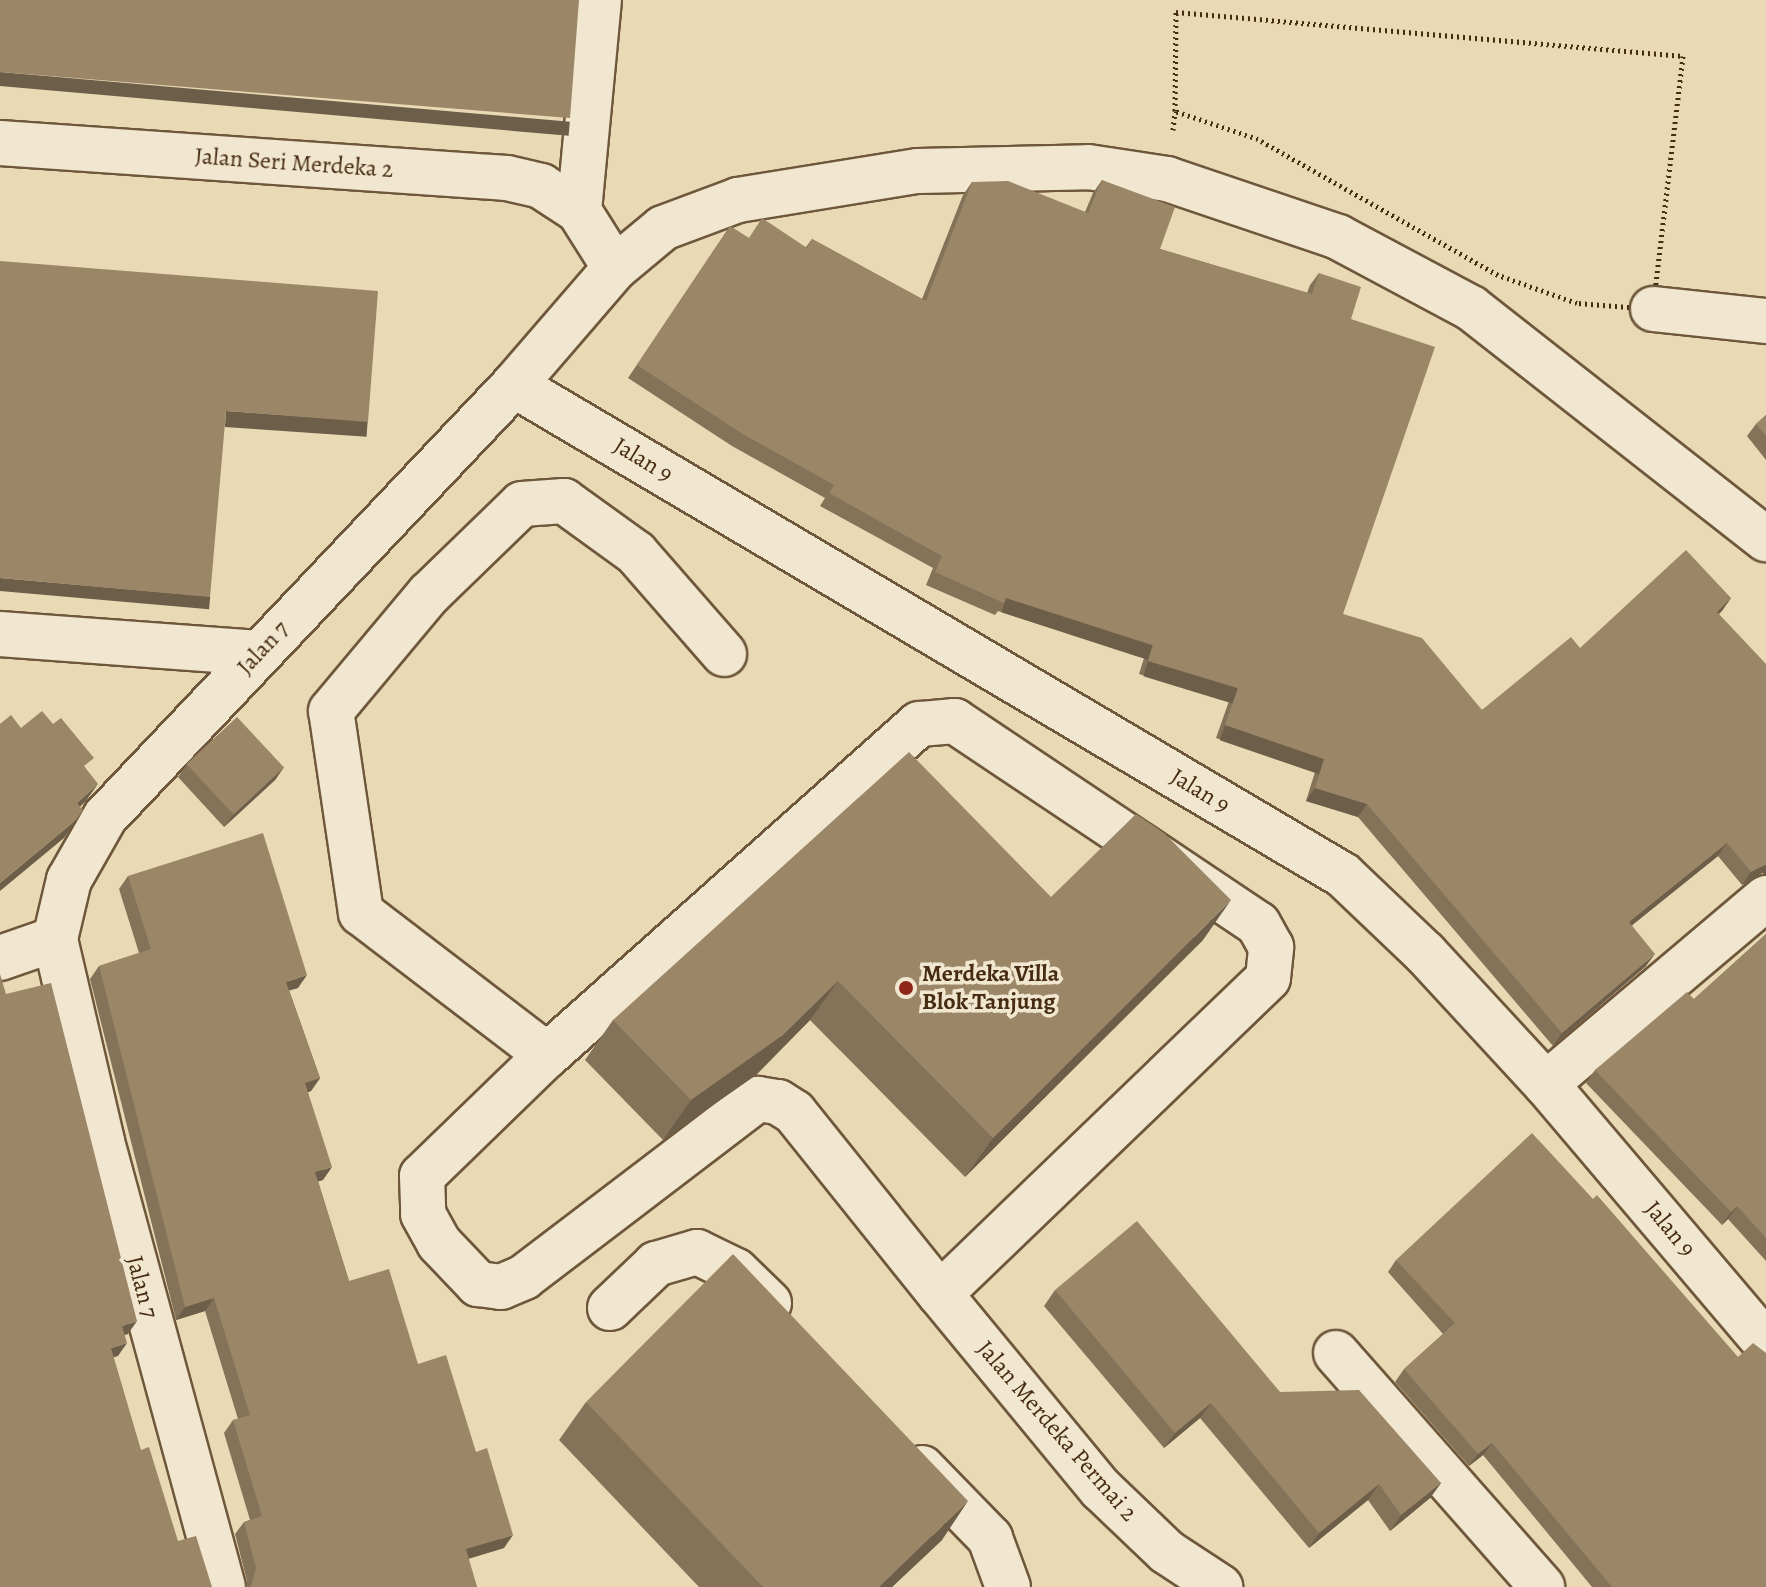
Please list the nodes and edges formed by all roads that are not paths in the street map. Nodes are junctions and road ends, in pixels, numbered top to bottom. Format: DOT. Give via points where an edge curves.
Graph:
graph roads {
  1 [pos="599,0"];
  2 [pos="0,143"];
  3 [pos="579,211"];
  4 [pos="615,268"];
  5 [pos="1653,309"];
  6 [pos="1766,321"];
  7 [pos="514,385"];
  8 [pos="1766,539"];
  9 [pos="0,634"];
  10 [pos="257,653"];
  11 [pos="724,654"];
  12 [pos="1766,898"];
  13 [pos="55,939"];
  14 [pos="0,958"];
  15 [pos="547,1055"];
  16 [pos="1546,1084"];
  17 [pos="940,1294"];
  18 [pos="610,1308"];
  19 [pos="802,1335"];
  20 [pos="1766,1343"];
  21 [pos="1336,1353"];
  22 [pos="898,1442"];
  23 [pos="223,1587"];
  24 [pos="1008,1587"];
  25 [pos="1220,1587"];
  26 [pos="1542,1587"];
  1 -- 3 [label="street"];
  2 -- 3 [label="street, Jalan Seri Merdeka 2" via="507,178 541,186"];
  3 -- 4 [label="street, Jalan Seri Merdeka 2"];
  4 -- 7 [label="street, Jalan 7"];
  4 -- 8 [label="street, Jalan 7" via="663,228 701,211 825,183 1003,165 1088,167 1167,179 1338,237 1471,308"];
  5 -- 6 [label="street"];
  7 -- 10 [label="street, Jalan 7"];
  7 -- 16 [label="street, Jalan 9" via="1343,875 1425,953"];
  9 -- 10 [label="street"];
  10 -- 13 [label="street, Jalan 7" via="105,817 69,880"];
  11 -- 15 [label="street" via="636,553 564,501 522,504 429,594 331,711 361,913"];
  12 -- 16 [label="street"];
  13 -- 14 [label="street"];
  13 -- 23 [label="street, Jalan 7" via="102,1141"];
  15 -- 17 [label="street, Jalan Merdeka Permai 2" via="422,1176 423,1214 439,1243 478,1284 501,1287 524,1277 758,1099 794,1112"];
  15 -- 17 [label="street" via="919,724 955,721 1258,924 1271,947 1268,978"];
  16 -- 20 [label="street, Jalan 9"];
  17 -- 25 [label="street, Jalan Merdeka Permai 2" via="1101,1489 1167,1552"];
  18 -- 19 [label="street" via="656,1264 697,1252 736,1271"];
  21 -- 26 [label="street"];
  22 -- 24 [label="street" via="990,1538"];
}
